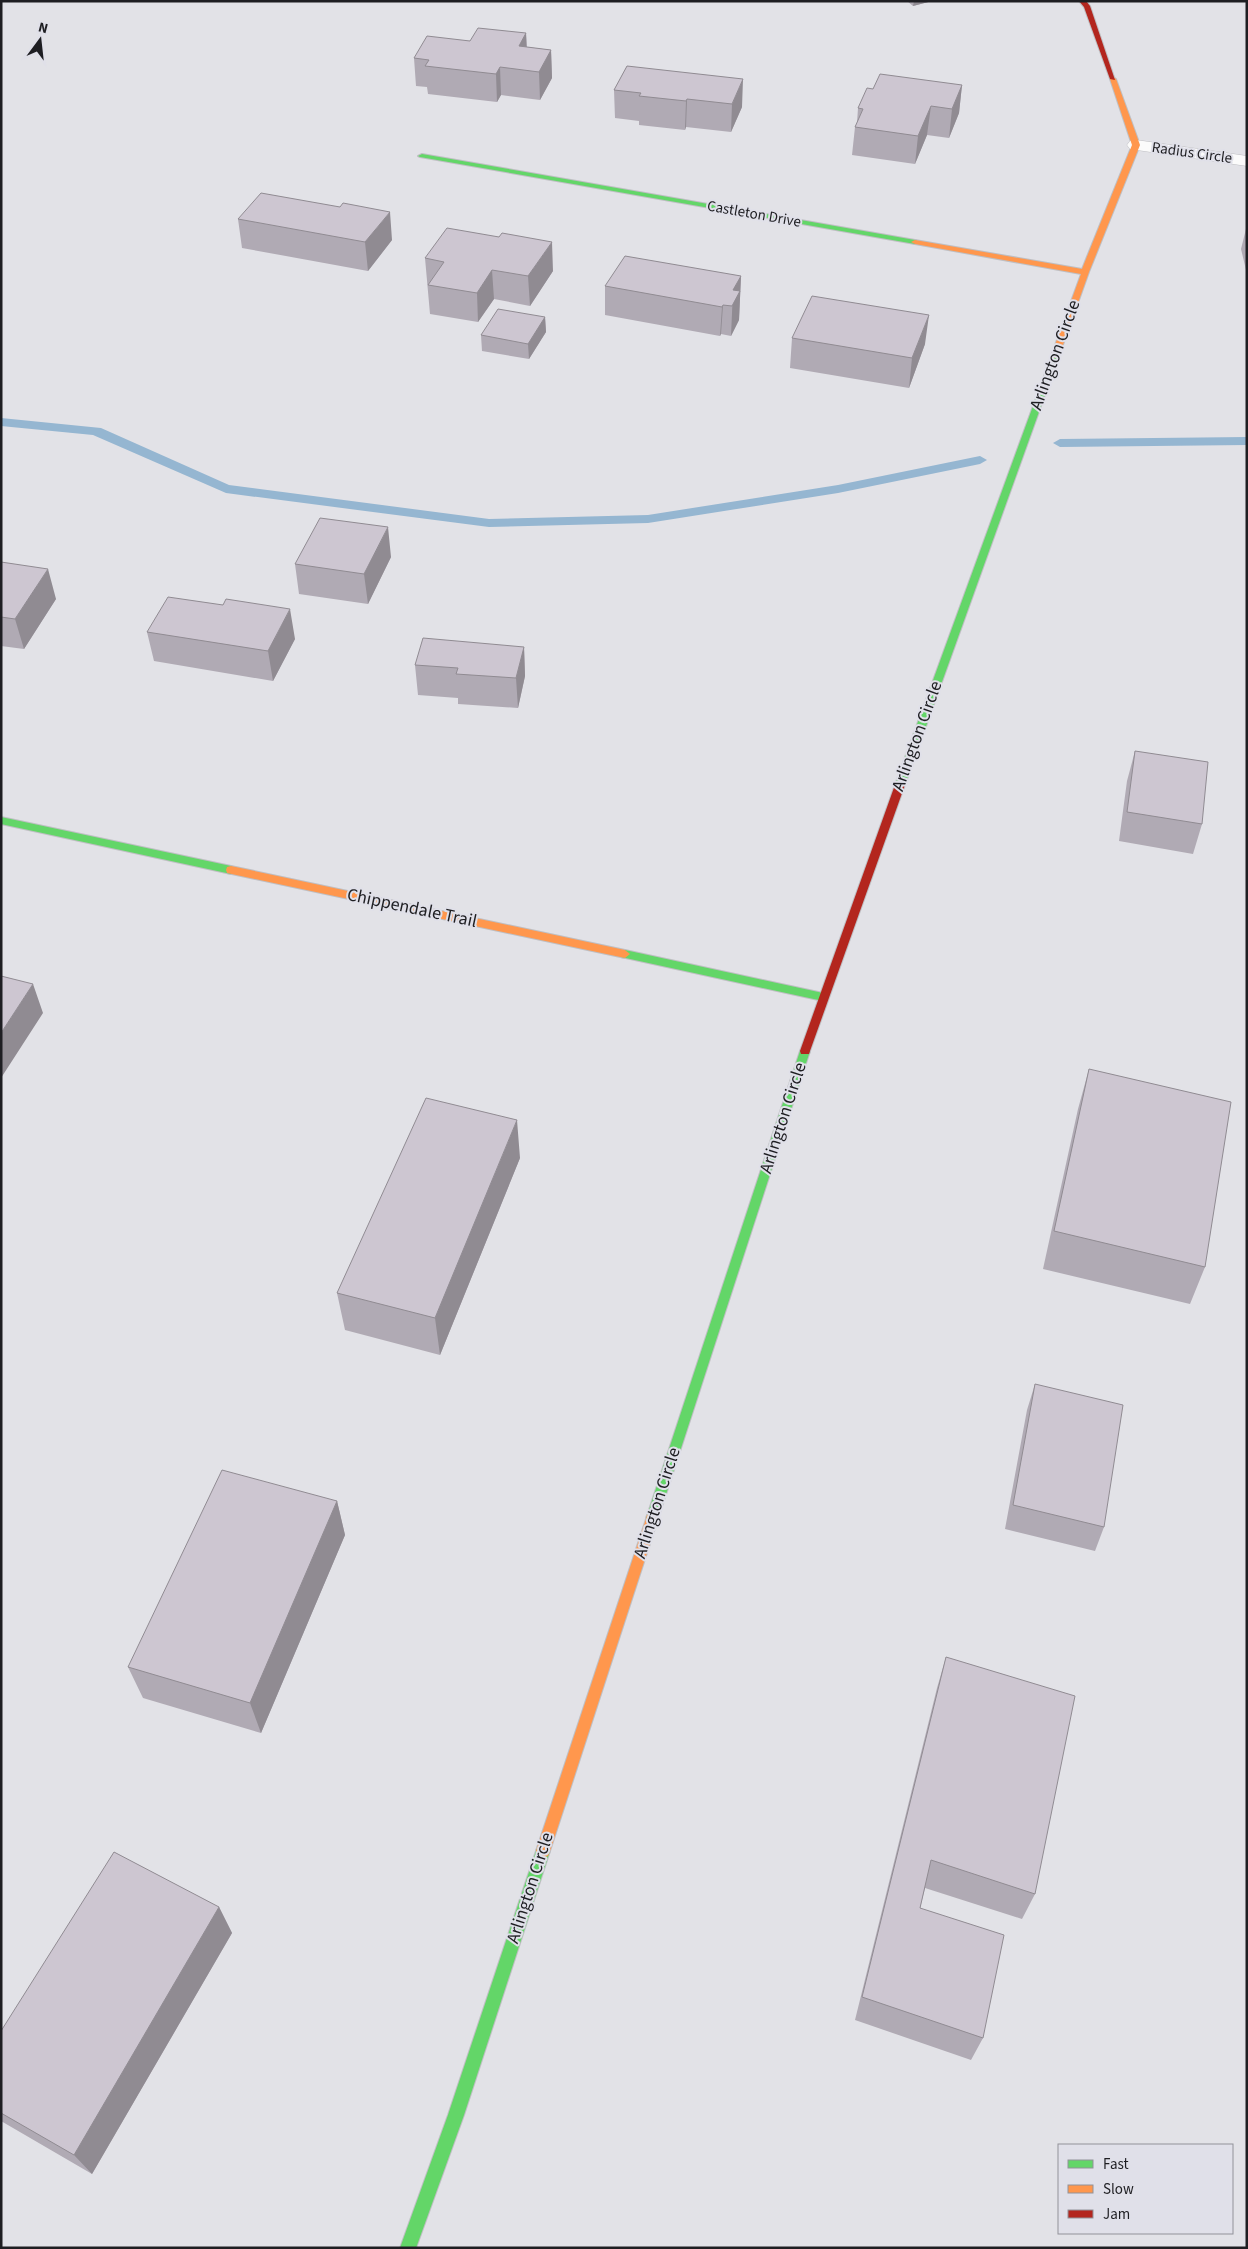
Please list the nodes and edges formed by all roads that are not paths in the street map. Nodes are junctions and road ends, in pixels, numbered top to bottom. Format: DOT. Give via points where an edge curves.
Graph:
graph roads {
  1 [pos="1082,1"];
  2 [pos="1136,145"];
  3 [pos="422,156"];
  4 [pos="1247,161"];
  5 [pos="1085,272"];
  6 [pos="1,820"];
  7 [pos="823,997"];
  8 [pos="408,2248"];
  1 -- 2 [label="street" via="1087,6"];
  2 -- 4 [label="street, Radius Circle"];
  2 -- 5 [label="street, Arlington Circle"];
  3 -- 5 [label="street, Castleton Drive"];
  5 -- 7 [label="street, Arlington Circle"];
  6 -- 7 [label="street, Chippendale Trail"];
  7 -- 8 [label="street, Arlington Circle" via="456,2115"];
}
